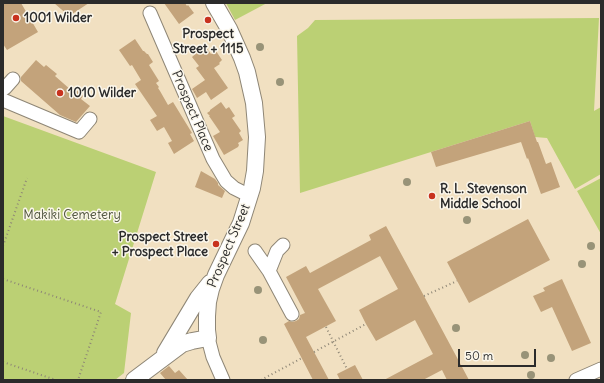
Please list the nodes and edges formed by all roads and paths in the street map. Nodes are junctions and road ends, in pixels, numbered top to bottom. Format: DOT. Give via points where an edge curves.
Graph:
graph roads {
  1 [pos="214,3"];
  2 [pos="150,13"];
  3 [pos="13,79"];
  4 [pos="3,89"];
  5 [pos="3,100"];
  6 [pos="90,119"];
  7 [pos="27,178"];
  8 [pos="250,196"];
  9 [pos="283,245"];
  10 [pos="3,246"];
  11 [pos="255,251"];
  12 [pos="269,271"];
  13 [pos="216,276"];
  14 [pos="3,279"];
  15 [pos="457,281"];
  16 [pos="424,296"];
  17 [pos="292,314"];
  18 [pos="366,324"];
  19 [pos="326,327"];
  20 [pos="208,338"];
  21 [pos="333,341"];
  22 [pos="314,352"];
  23 [pos="302,358"];
  24 [pos="161,360"];
  25 [pos="3,362"];
  26 [pos="347,369"];
  27 [pos="601,369"];
  28 [pos="56,380"];
  29 [pos="78,380"];
  30 [pos="134,380"];
  31 [pos="223,380"];
  32 [pos="261,380"];
  33 [pos="576,380"];
  1 -- 8 [label="main road, Prospect Street" via="242,58 254,103 257,154"];
  2 -- 8 [label="street, Prospect Place" via="213,160 223,177 234,188"];
  3 -- 4 [label="street"];
  5 -- 6 [label="street" via="79,132"];
  7 -- 10 [label="path"];
  8 -- 13 [label="main road, Prospect Street" via="241,223"];
  9 -- 12 [label="street" via="277,251"];
  11 -- 12 [label="street"];
  12 -- 17 [label="street"];
  13 -- 20 [label="main road, Prospect Street" via="208,302"];
  13 -- 24 [label="main road" via="198,298"];
  14 -- 29 [label="path" via="101,312"];
  15 -- 16 [label="path"];
  18 -- 21 [label="path"];
  19 -- 21 [label="path"];
  20 -- 24 [label="main road" via="182,344"];
  20 -- 31 [label="street" via="212,357"];
  21 -- 22 [label="path"];
  21 -- 26 [label="path"];
  23 -- 32 [label="path"];
  24 -- 30 [label="main road"];
  25 -- 28 [label="path"];
  27 -- 33 [label="street"];
}
